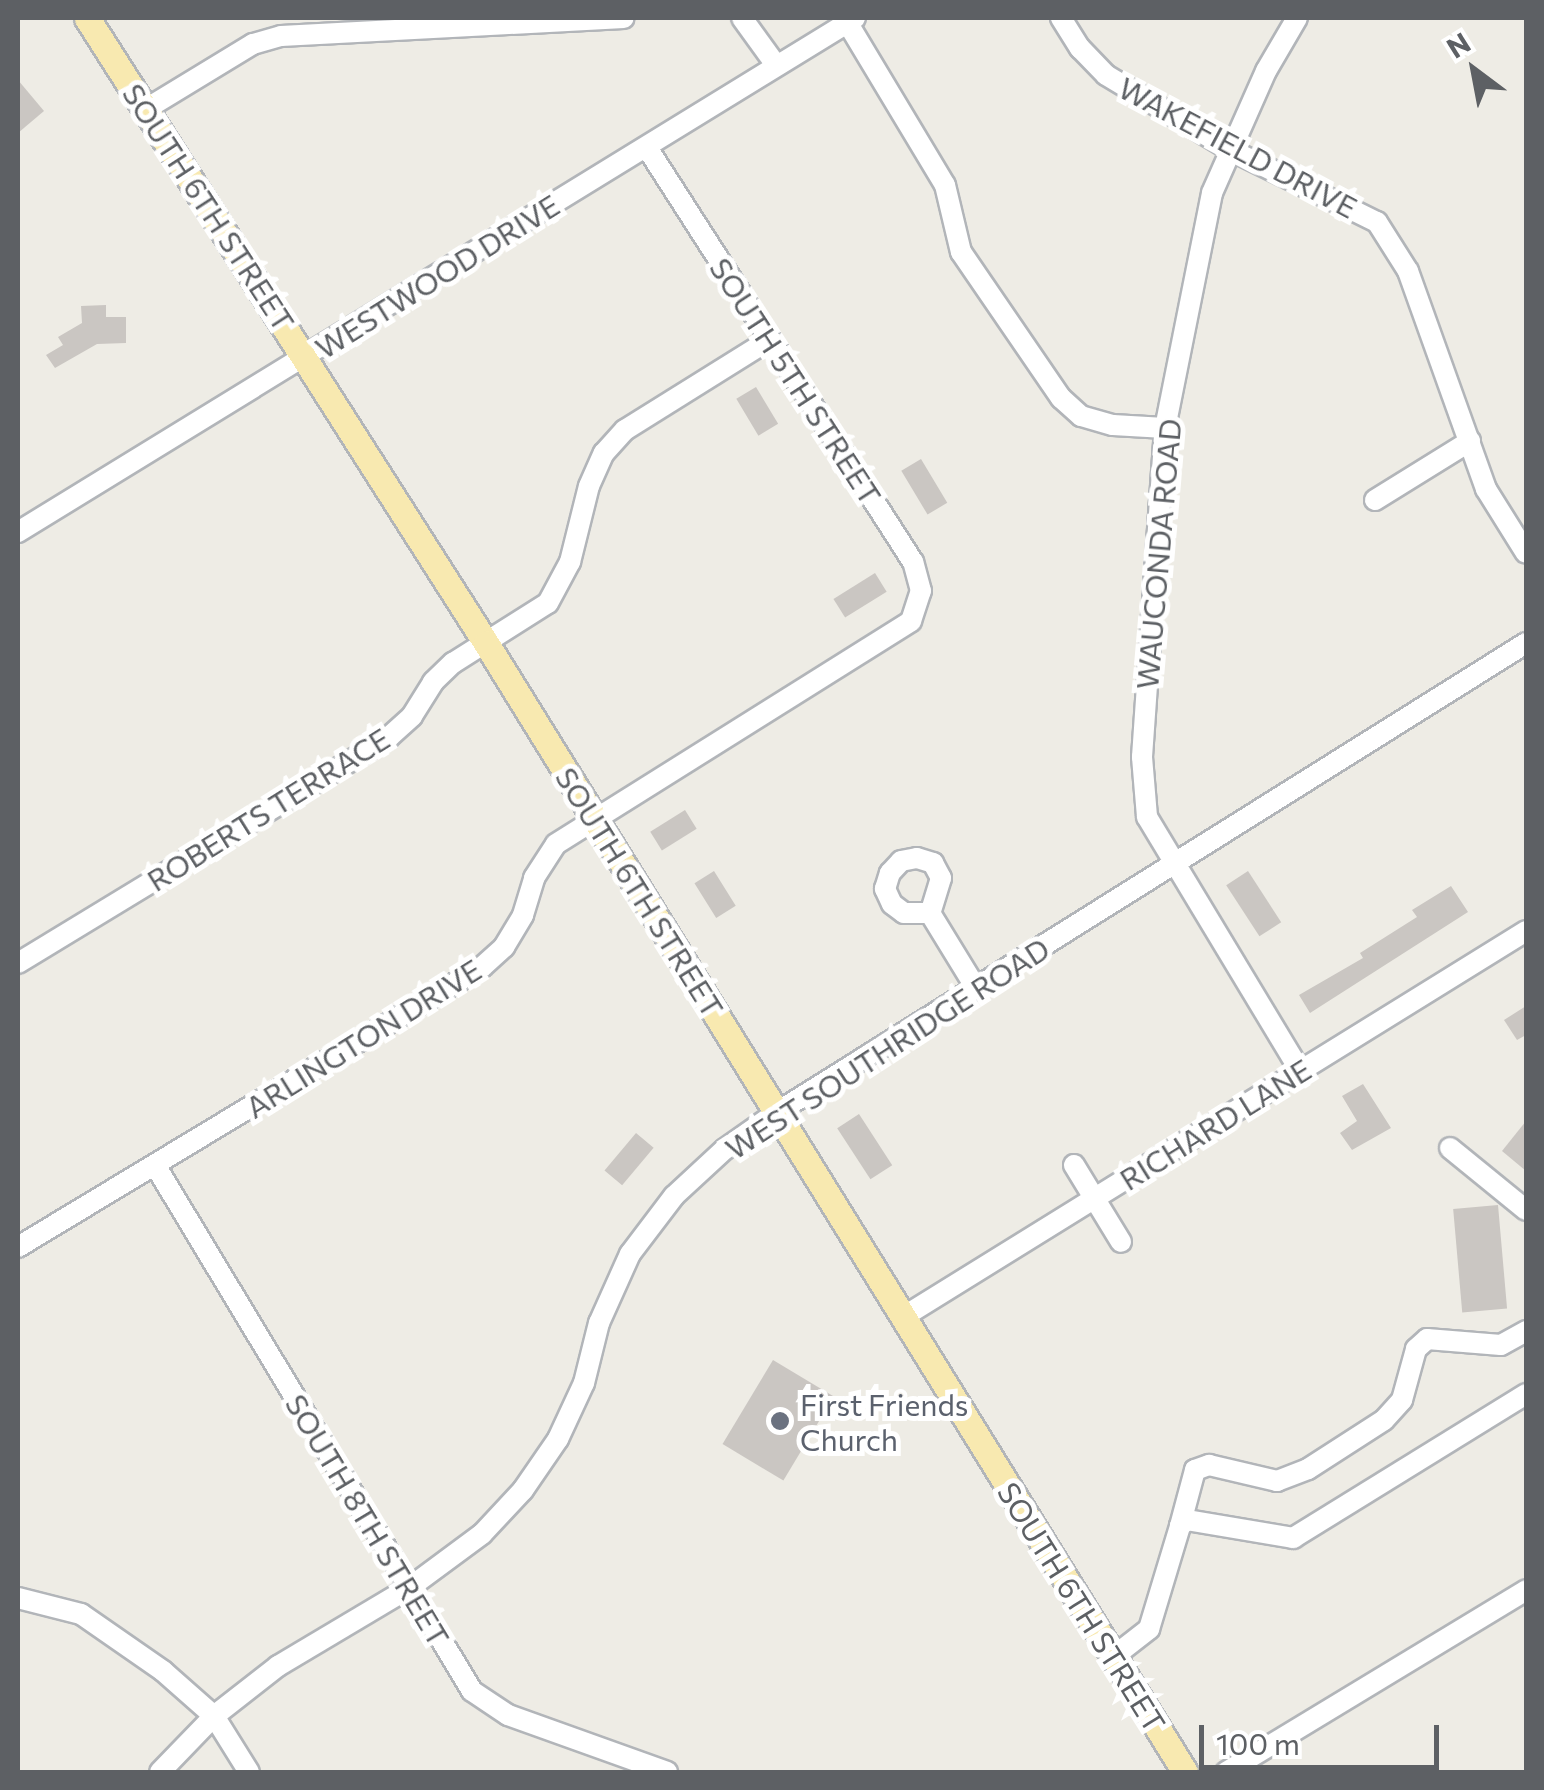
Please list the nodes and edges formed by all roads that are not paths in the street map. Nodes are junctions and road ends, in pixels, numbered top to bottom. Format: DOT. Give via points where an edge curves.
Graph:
graph roads {
  1 [pos="86,18"];
  2 [pos="624,18"];
  3 [pos="742,18"];
  4 [pos="1062,18"];
  5 [pos="1297,18"];
  6 [pos="851,20"];
  7 [pos="776,65"];
  8 [pos="146,109"];
  9 [pos="647,147"];
  10 [pos="1230,149"];
  11 [pos="769,340"];
  12 [pos="306,356"];
  13 [pos="1165,428"];
  14 [pos="1470,441"];
  15 [pos="1375,500"];
  16 [pos="18,532"];
  17 [pos="1526,553"];
  18 [pos="911,620"];
  19 [pos="486,642"];
  20 [pos="1526,643"];
  21 [pos="594,817"];
  22 [pos="1176,865"];
  23 [pos="930,913"];
  24 [pos="1526,931"];
  25 [pos="18,962"];
  26 [pos="976,988"];
  27 [pos="1300,1071"];
  28 [pos="776,1112"];
  29 [pos="1450,1148"];
  30 [pos="155,1165"];
  31 [pos="1074,1165"];
  32 [pos="1095,1198"];
  33 [pos="1526,1210"];
  34 [pos="1121,1242"];
  35 [pos="18,1247"];
  36 [pos="904,1318"];
  37 [pos="1526,1331"];
  38 [pos="1526,1394"];
  39 [pos="1180,1526"];
  40 [pos="408,1588"];
  41 [pos="1526,1590"];
  42 [pos="18,1598"];
  43 [pos="1114,1657"];
  44 [pos="214,1716"];
  45 [pos="160,1772"];
  46 [pos="249,1772"];
  47 [pos="667,1772"];
  48 [pos="1184,1772"];
  49 [pos="1226,1772"];
  1 -- 8 [label="main road, SOUTH 6TH STREET"];
  2 -- 8 [label="street" via="281,36 253,44"];
  3 -- 7 [label="street"];
  4 -- 10 [label="street, WAKEFIELD DRIVE" via="1106,75"];
  5 -- 10 [label="street, WAUCONDA ROAD"];
  6 -- 7 [label="street, WESTWOOD DRIVE"];
  6 -- 13 [label="street" via="945,185 961,252 1061,398 1081,416"];
  7 -- 9 [label="street, WESTWOOD DRIVE"];
  8 -- 12 [label="main road, SOUTH 6TH STREET"];
  9 -- 11 [label="street, SOUTH 5TH STREET"];
  9 -- 12 [label="street, WESTWOOD DRIVE"];
  10 -- 13 [label="street, WAUCONDA ROAD" via="1212,193"];
  10 -- 14 [label="street, WAKEFIELD DRIVE" via="1377,222 1408,272"];
  11 -- 18 [label="street, SOUTH 5TH STREET" via="912,562 921,591"];
  11 -- 19 [label="street, ROBERTS TERRACE" via="626,430 604,454 589,486 570,562 548,603"];
  12 -- 16 [label="street, WESTWOOD DRIVE"];
  12 -- 19 [label="main road, SOUTH 6TH STREET"];
  13 -- 22 [label="street, WAUCONDA ROAD" via="1142,757 1146,817"];
  14 -- 15 [label="street"];
  14 -- 17 [label="street, WAKEFIELD DRIVE" via="1486,489"];
  18 -- 21 [label="street, ARLINGTON DRIVE"];
  19 -- 21 [label="main road, SOUTH 6TH STREET"];
  19 -- 25 [label="street, ROBERTS TERRACE" via="433,682 389,737"];
  20 -- 22 [label="street, WEST SOUTHRIDGE ROAD"];
  21 -- 28 [label="main road, SOUTH 6TH STREET"];
  21 -- 30 [label="street, ARLINGTON DRIVE" via="556,844 534,878 514,931 482,967"];
  22 -- 26 [label="street, WEST SOUTHRIDGE ROAD"];
  22 -- 27 [label="street, WAUCONDA ROAD"];
  23 -- 26 [label="street"];
  24 -- 27 [label="street, RICHARD LANE"];
  26 -- 28 [label="street, WEST SOUTHRIDGE ROAD"];
  27 -- 32 [label="street, RICHARD LANE"];
  28 -- 36 [label="main road, SOUTH 6TH STREET"];
  28 -- 40 [label="street, WEST SOUTHRIDGE ROAD" via="674,1196 630,1254 599,1323 584,1383 524,1490 482,1534"];
  29 -- 33 [label="street"];
  30 -- 35 [label="street, ARLINGTON DRIVE"];
  30 -- 40 [label="street, SOUTH 8TH STREET"];
  31 -- 32 [label="street"];
  32 -- 34 [label="street"];
  32 -- 36 [label="street, RICHARD LANE"];
  36 -- 43 [label="main road, SOUTH 6TH STREET"];
  37 -- 39 [label="street" via="1501,1345 1427,1339 1416,1349 1402,1400 1384,1420 1277,1481 1209,1465 1195,1470"];
  38 -- 39 [label="street" via="1293,1538 1188,1520"];
  39 -- 43 [label="street" via="1149,1629"];
  40 -- 44 [label="street, WEST SOUTHRIDGE ROAD" via="278,1666"];
  40 -- 47 [label="street, SOUTH 8TH STREET" via="487,1706"];
  41 -- 49 [label="street"];
  42 -- 44 [label="street" via="52,1603 98,1624"];
  43 -- 48 [label="main road, SOUTH 6TH STREET"];
  44 -- 45 [label="street, WEST SOUTHRIDGE ROAD"];
  44 -- 46 [label="street"];
}
